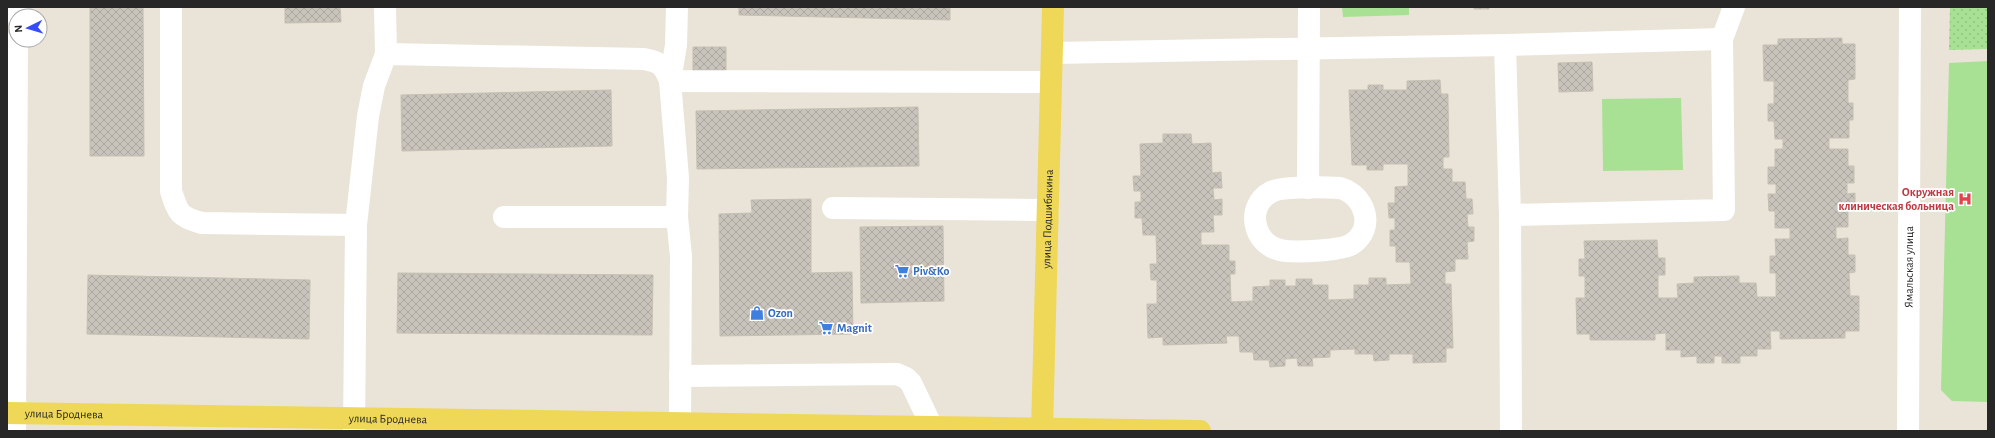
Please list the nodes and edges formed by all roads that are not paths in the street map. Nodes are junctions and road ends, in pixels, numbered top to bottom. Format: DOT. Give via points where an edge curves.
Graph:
graph roads {
  1 [pos="172,7"];
  2 [pos="385,7"];
  3 [pos="677,7"];
  4 [pos="1053,7"];
  5 [pos="1309,7"];
  6 [pos="1734,7"];
  7 [pos="1910,7"];
  8 [pos="1722,39"];
  9 [pos="1505,45"];
  10 [pos="17,48"];
  11 [pos="1308,48"];
  12 [pos="1052,53"];
  13 [pos="386,54"];
  14 [pos="670,81"];
  15 [pos="1051,82"];
  16 [pos="1308,188"];
  17 [pos="833,208"];
  18 [pos="1048,210"];
  19 [pos="1510,215"];
  20 [pos="677,216"];
  21 [pos="504,217"];
  22 [pos="356,225"];
  23 [pos="680,376"];
  24 [pos="12,419"];
  25 [pos="680,424"];
  26 [pos="354,425"];
  27 [pos="932,427"];
  28 [pos="769,428"];
  29 [pos="1042,430"];
  30 [pos="1200,431"];
  31 [pos="1511,431"];
  32 [pos="1908,431"];
  1 -- 22 [label="street" via="171,191 177,208 185,219 202,223"];
  2 -- 13 [label="street"];
  3 -- 14 [label="street" via="676,45"];
  4 -- 12 [label="main road, улица Подшибякина"];
  5 -- 11 [label="street"];
  6 -- 8 [label="street"];
  7 -- 32 [label="street, Ямальская улица"];
  8 -- 9 [label="street"];
  8 -- 19 [label="street" via="1724,210"];
  9 -- 11 [label="street"];
  9 -- 19 [label="street"];
  10 -- 24 [label="street"];
  11 -- 12 [label="street"];
  11 -- 16 [label="street"];
  12 -- 15 [label="main road, улица Подшибякина"];
  13 -- 14 [label="street" via="644,59 658,62"];
  13 -- 22 [label="street" via="374,86 368,116"];
  14 -- 15 [label="street"];
  14 -- 20 [label="street" via="678,178"];
  15 -- 18 [label="main road, улица Подшибякина"];
  16 -- 16 [label="street" via="1340,188 1358,198 1365,218 1362,233 1356,241 1336,250 1283,250 1272,248 1264,242 1258,233 1255,218 1257,208 1263,199 1276,190"];
  17 -- 18 [label="street"];
  18 -- 29 [label="main road, улица Подшибякина"];
  19 -- 31 [label="street"];
  20 -- 21 [label="street"];
  20 -- 23 [label="street" via="681,256"];
  22 -- 26 [label="street"];
  23 -- 25 [label="street"];
  23 -- 27 [label="street" via="897,374 911,384"];
  24 -- 26 [label="main road, улица Броднева"];
  25 -- 26 [label="main road, улица Броднева"];
  25 -- 28 [label="main road, улица Броднева"];
  27 -- 28 [label="main road, улица Броднева"];
  27 -- 29 [label="main road, улица Броднева"];
  29 -- 30 [label="main road, улица Броднева"];
}
